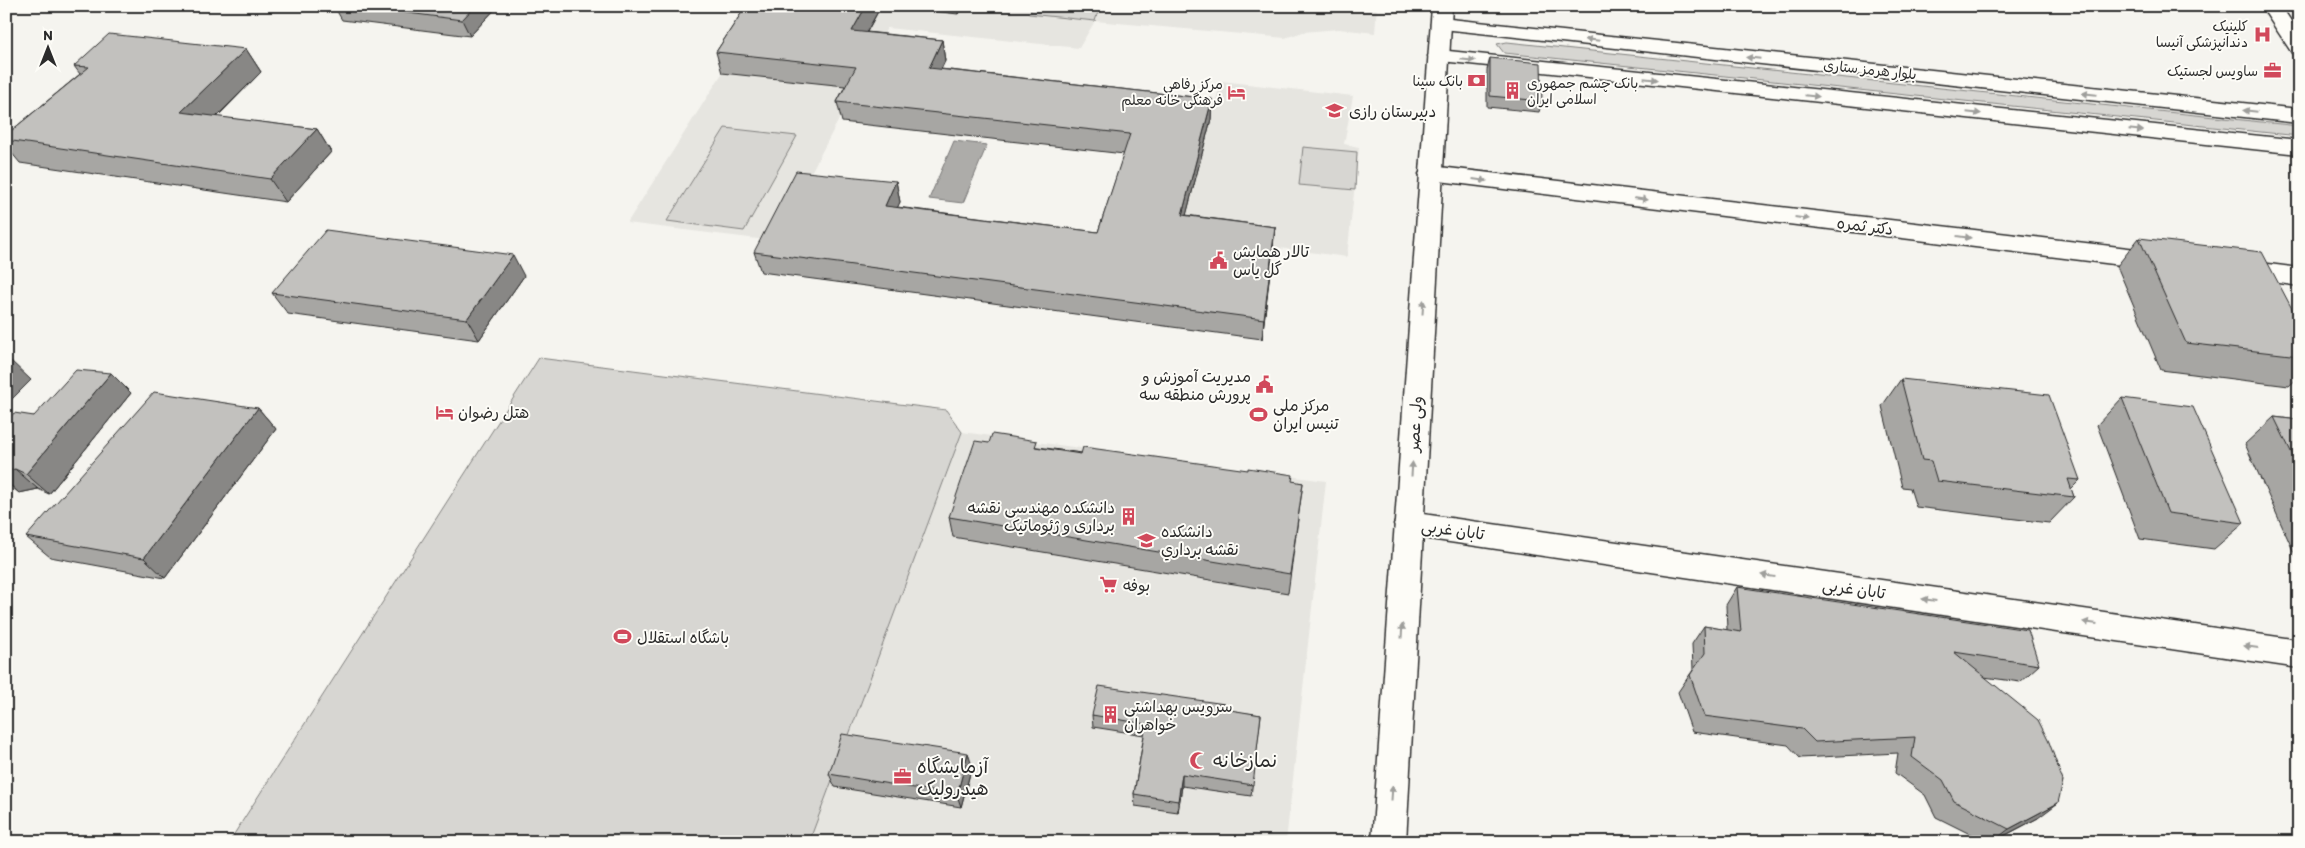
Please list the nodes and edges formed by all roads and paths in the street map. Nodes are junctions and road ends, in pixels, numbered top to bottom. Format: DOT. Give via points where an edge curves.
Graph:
graph roads {
  1 [pos="2271,6"];
  2 [pos="1441,15"];
  3 [pos="1500,30"];
  4 [pos="2299,49"];
  5 [pos="1439,56"];
  6 [pos="1498,63"];
  7 [pos="2299,116"];
  8 [pos="2299,147"];
  9 [pos="1431,174"];
  10 [pos="2180,263"];
  11 [pos="2220,267"];
  12 [pos="2299,277"];
  13 [pos="1409,524"];
  14 [pos="2299,654"];
  15 [pos="1388,842"];
  1 -- 4 [label="street"];
  2 -- 3 [label="street, بلوار هرمز ستاری"];
  2 -- 5 [label="street, ولی عصر"];
  3 -- 6 [label="street" via="1490,38 1487,46"];
  7 -- 3 [label="street, بلوار هرمز ستاری, one-way"];
  5 -- 6 [label="street, بلوار هرمز ستاری, one-way"];
  5 -- 9 [label="street, ولی عصر"];
  6 -- 8 [label="street, بلوار هرمز ستاری, one-way"];
  9 -- 10 [label="street, دکتر ثمره, one-way"];
  13 -- 9 [label="street, ولی عصر, one-way"];
  11 -- 12 [label="street"];
  14 -- 13 [label="street, تابان غربی, one-way"];
  15 -- 13 [label="street, ولی عصر, one-way"];
}
